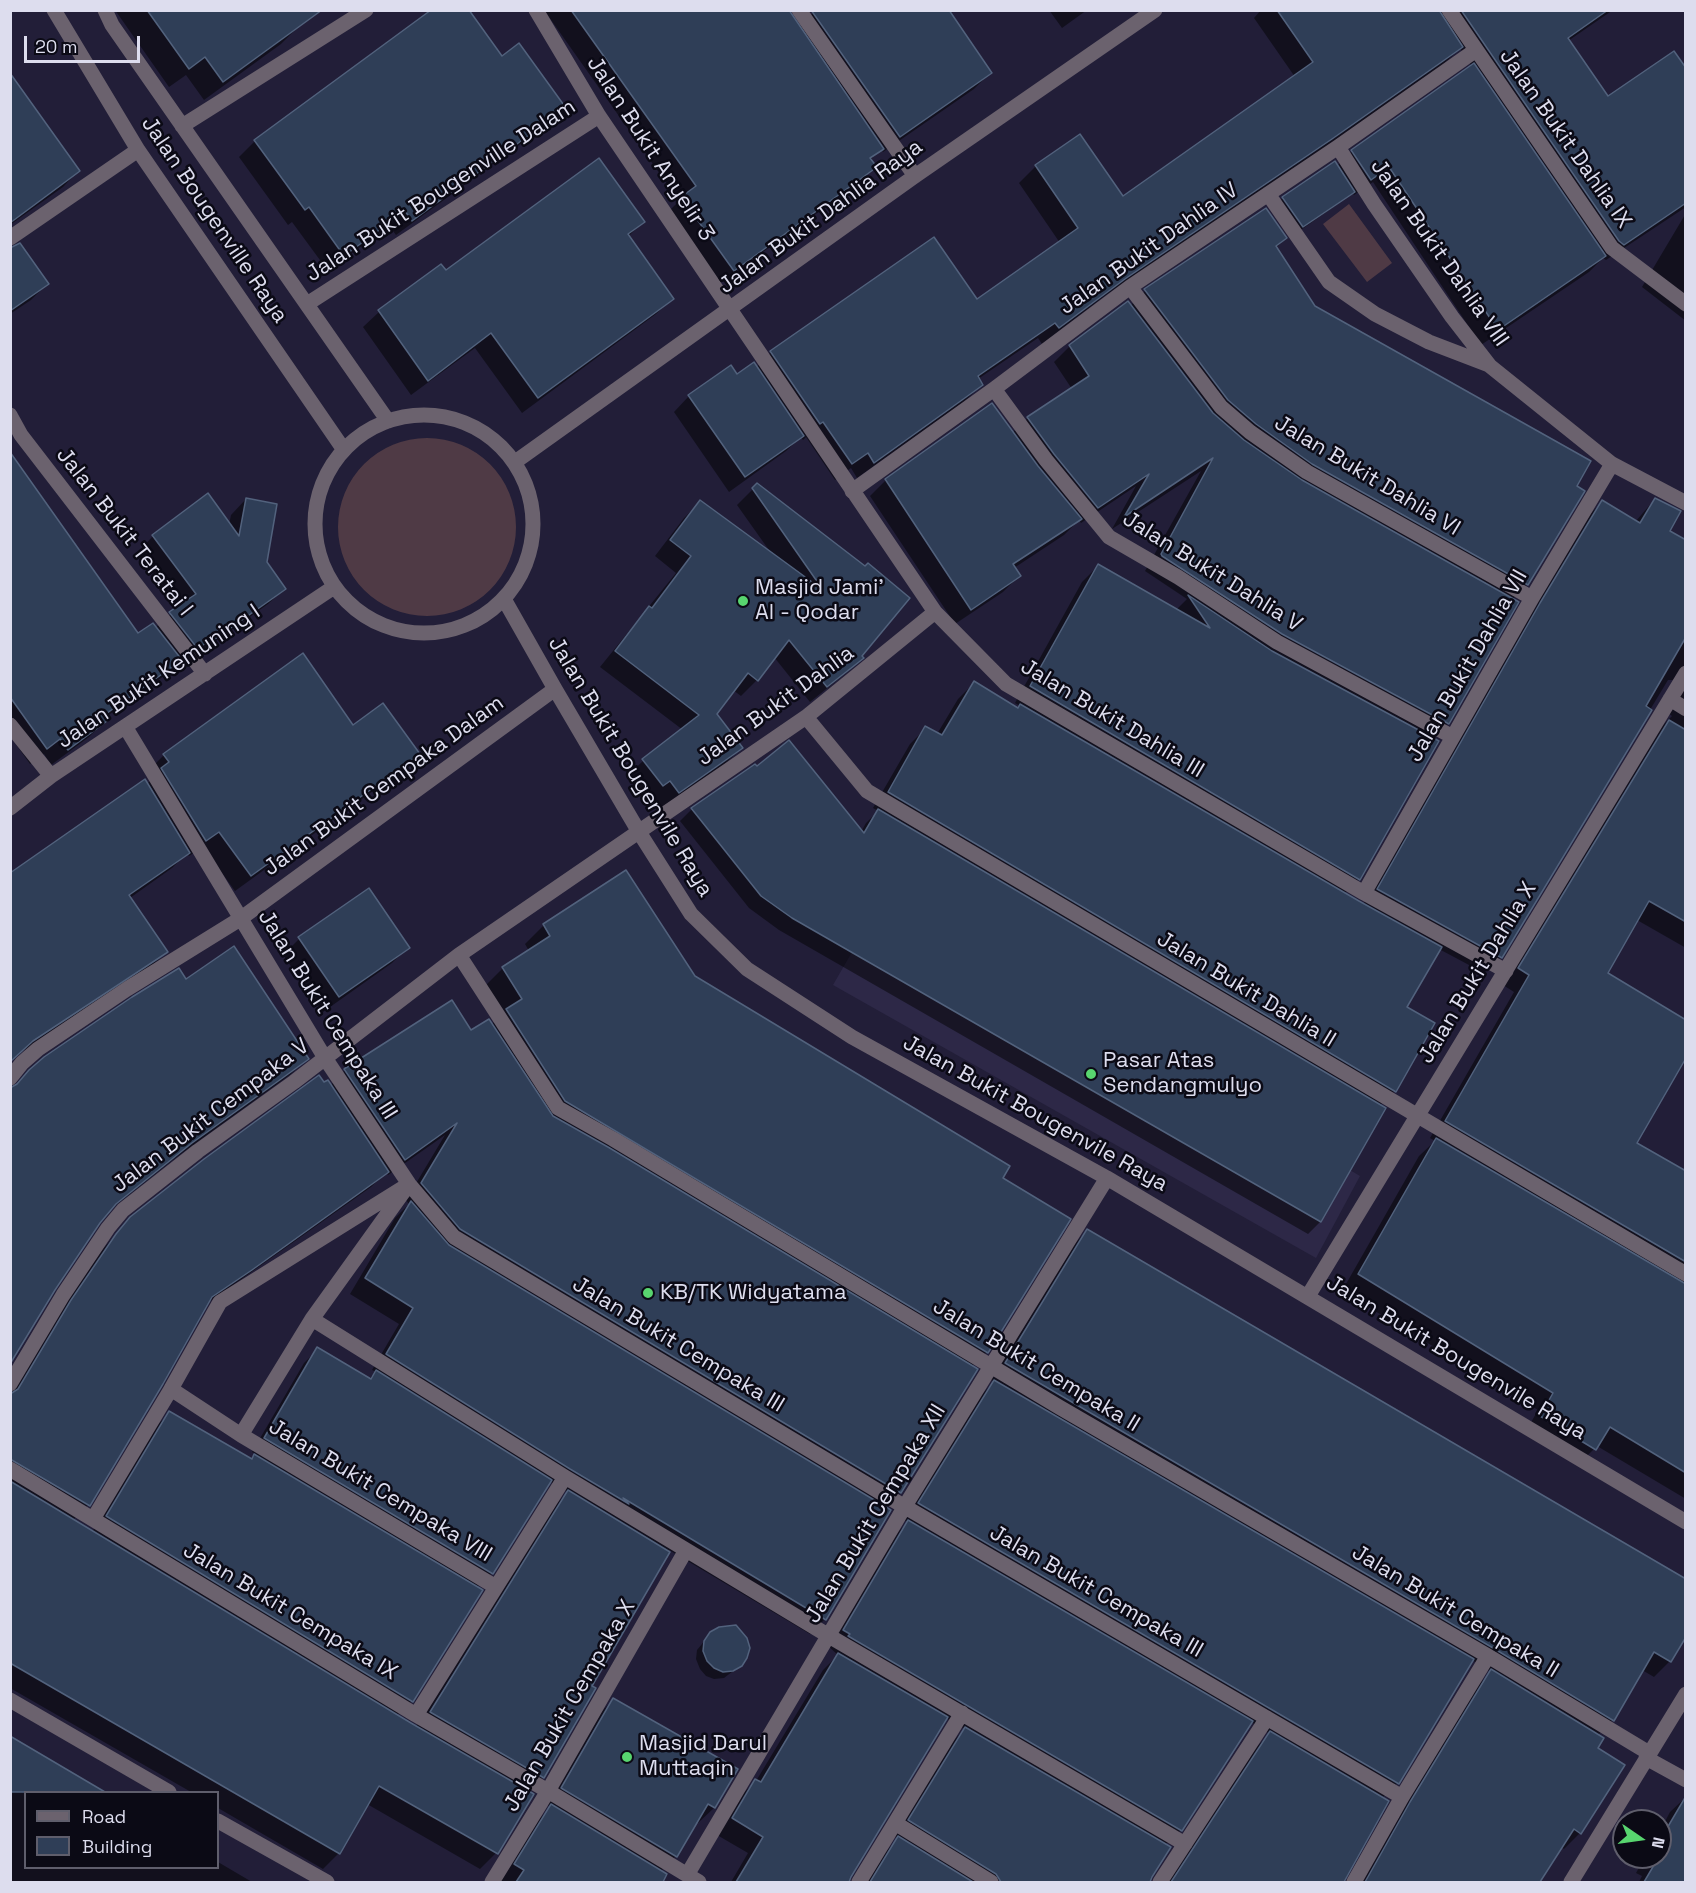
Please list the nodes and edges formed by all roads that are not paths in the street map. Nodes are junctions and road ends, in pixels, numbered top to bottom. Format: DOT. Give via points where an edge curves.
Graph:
graph roads {
  1 [pos="54,10"];
  2 [pos="105,10"];
  3 [pos="536,10"];
  4 [pos="798,10"];
  5 [pos="1155,10"];
  6 [pos="1449,10"];
  7 [pos="364,11"];
  8 [pos="1476,50"];
  9 [pos="599,116"];
  10 [pos="182,126"];
  11 [pos="1338,147"];
  12 [pos="138,150"];
  13 [pos="915,176"];
  14 [pos="1268,194"];
  15 [pos="10,238"];
  16 [pos="1130,287"];
  17 [pos="307,304"];
  18 [pos="1686,304"];
  19 [pos="729,310"];
  20 [pos="1490,366"];
  21 [pos="994,389"];
  22 [pos="10,415"];
  23 [pos="388,421"];
  24 [pos="344,450"];
  25 [pos="514,462"];
  26 [pos="1612,464"];
  27 [pos="852,491"];
  28 [pos="1686,503"];
  29 [pos="334,587"];
  30 [pos="1532,598"];
  31 [pos="504,599"];
  32 [pos="935,612"];
  33 [pos="1686,673"];
  34 [pos="205,674"];
  35 [pos="555,689"];
  36 [pos="1670,699"];
  37 [pos="1686,709"];
  38 [pos="806,717"];
  39 [pos="10,725"];
  40 [pos="126,728"];
  41 [pos="1453,737"];
  42 [pos="51,776"];
  43 [pos="10,808"];
  44 [pos="639,832"];
  45 [pos="1364,893"];
  46 [pos="240,919"];
  47 [pos="459,955"];
  48 [pos="1506,971"];
  49 [pos="325,1058"];
  50 [pos="10,1078"];
  51 [pos="1416,1117"];
  52 [pos="1107,1178"];
  53 [pos="409,1184"];
  54 [pos="1686,1274"];
  55 [pos="1308,1296"];
  56 [pos="312,1319"];
  57 [pos="992,1367"];
  58 [pos="10,1384"];
  59 [pos="171,1389"];
  60 [pos="241,1435"];
  61 [pos="10,1469"];
  62 [pos="565,1477"];
  63 [pos="905,1506"];
  64 [pos="93,1519"];
  65 [pos="1686,1522"];
  66 [pos="686,1550"];
  67 [pos="496,1587"];
  68 [pos="829,1636"];
  69 [pos="1488,1656"];
  70 [pos="1686,1694"];
  71 [pos="10,1700"];
  72 [pos="962,1713"];
  73 [pos="416,1715"];
  74 [pos="1267,1718"];
  75 [pos="1647,1756"];
  76 [pos="1686,1780"];
  77 [pos="167,1791"];
  78 [pos="548,1791"];
  79 [pos="1402,1797"];
  80 [pos="219,1822"];
  81 [pos="895,1823"];
  82 [pos="1185,1844"];
  83 [pos="693,1879"];
  84 [pos="327,1882"];
  85 [pos="492,1882"];
  86 [pos="859,1882"];
  87 [pos="991,1882"];
  88 [pos="1160,1882"];
  89 [pos="1354,1882"];
  90 [pos="1571,1882"];
  1 -- 12 [label="street, Jalan Bougenville Raya"];
  2 -- 10 [label="street, Jalan Bougenville Raya"];
  3 -- 9 [label="street, Jalan Bukit Anyelir 3"];
  4 -- 13 [label="street"];
  5 -- 13 [label="street, Jalan Bukit Dahlia Raya"];
  6 -- 8 [label="street, Jalan Bukit Dahlia IX"];
  7 -- 10 [label="street"];
  8 -- 11 [label="street, Jalan Bukit Dahlia IV"];
  8 -- 18 [label="street, Jalan Bukit Dahlia IX" via="1612,248"];
  9 -- 17 [label="street, Jalan Bukit Bougenville Dalam"];
  9 -- 19 [label="street, Jalan Bukit Anyelir 3"];
  10 -- 17 [label="street, Jalan Bougenville Raya"];
  11 -- 14 [label="street, Jalan Bukit Dahlia IV"];
  11 -- 20 [label="street, Jalan Bukit Dahlia VIII" via="1445,308"];
  12 -- 15 [label="street"];
  12 -- 24 [label="street, Jalan Bougenville Raya"];
  13 -- 19 [label="street, Jalan Bukit Dahlia Raya"];
  14 -- 16 [label="street, Jalan Bukit Dahlia IV"];
  14 -- 20 [label="street" via="1329,282 1384,319"];
  16 -- 21 [label="street, Jalan Bukit Dahlia IV"];
  16 -- 30 [label="street, Jalan Bukit Dahlia VI" via="1221,407 1250,432 1307,471"];
  17 -- 23 [label="street, Jalan Bougenville Raya"];
  19 -- 25 [label="street, Jalan Bukit Dahlia Raya"];
  19 -- 27 [label="street, Jalan Bukit Dahlia III"];
  20 -- 26 [label="street, Jalan Bukit Dahlia VIII"];
  21 -- 27 [label="street, Jalan Bukit Dahlia IV"];
  21 -- 41 [label="street, Jalan Bukit Dahlia V" via="1109,537 1277,642"];
  22 -- 34 [label="street, Jalan Bukit Teratai I" via="21,435"];
  23 -- 24 [label="street" via="362,434"];
  23 -- 25 [label="street" via="432,414 456,419 499,443"];
  24 -- 29 [label="street" via="325,477 315,517 315,541 322,566"];
  25 -- 31 [label="street" via="526,483 534,532 519,579"];
  26 -- 28 [label="street, Jalan Bukit Dahlia VIII"];
  26 -- 30 [label="street, Jalan Bukit Dahlia VII"];
  27 -- 32 [label="street, Jalan Bukit Dahlia III"];
  29 -- 31 [label="street" via="350,606 370,620 416,635 464,627"];
  29 -- 34 [label="street, Jalan Bukit Kemuning I"];
  30 -- 41 [label="street, Jalan Bukit Dahlia VII"];
  31 -- 35 [label="street, Jalan Bukit Bougenvile Raya"];
  32 -- 38 [label="street, Jalan Bukit Dahlia"];
  32 -- 45 [label="street, Jalan Bukit Dahlia III" via="1006,684"];
  33 -- 36 [label="street, Jalan Bukit Dahlia X"];
  34 -- 40 [label="street, Jalan Bukit Kemuning I"];
  35 -- 44 [label="street, Jalan Bukit Bougenvile Raya"];
  35 -- 46 [label="street, Jalan Bukit Cempaka Dalam"];
  36 -- 37 [label="street"];
  36 -- 48 [label="street, Jalan Bukit Dahlia X"];
  38 -- 44 [label="street, Jalan Bukit Dahlia"];
  38 -- 51 [label="street, Jalan Bukit Dahlia II" via="867,791"];
  39 -- 42 [label="street"];
  40 -- 42 [label="street, Jalan Bukit Kemuning I"];
  40 -- 46 [label="street, Jalan Bukit Cempaka III"];
  41 -- 45 [label="street, Jalan Bukit Dahlia VII"];
  42 -- 43 [label="street, Jalan Bukit Kemuning I"];
  44 -- 47 [label="street, Jalan Bukit Cempaka V"];
  44 -- 52 [label="street, Jalan Bukit Bougenvile Raya" via="691,914 747,969 852,1037"];
  45 -- 48 [label="street, Jalan Bukit Dahlia III"];
  46 -- 49 [label="street, Jalan Bukit Cempaka III"];
  46 -- 50 [label="street, Jalan Bukit Cempaka Dalam" via="38,1049"];
  47 -- 49 [label="street, Jalan Bukit Cempaka V"];
  47 -- 57 [label="street, Jalan Bukit Cempaka II" via="558,1108"];
  48 -- 51 [label="street, Jalan Bukit Dahlia X"];
  49 -- 53 [label="street, Jalan Bukit Cempaka III"];
  49 -- 58 [label="street, Jalan Bukit Cempaka V" via="123,1210 63,1295"];
  51 -- 54 [label="street, Jalan Bukit Dahlia II"];
  51 -- 55 [label="street, Jalan Bukit Dahlia X"];
  52 -- 55 [label="street, Jalan Bukit Bougenvile Raya"];
  52 -- 57 [label="street, Jalan Bukit Cempaka XII"];
  53 -- 56 [label="street"];
  53 -- 59 [label="street" via="220,1302"];
  53 -- 63 [label="street, Jalan Bukit Cempaka III" via="454,1237"];
  55 -- 65 [label="street, Jalan Bukit Bougenvile Raya"];
  56 -- 60 [label="street"];
  56 -- 62 [label="street"];
  57 -- 63 [label="street, Jalan Bukit Cempaka XII"];
  57 -- 69 [label="street, Jalan Bukit Cempaka II"];
  59 -- 60 [label="street, Jalan Bukit Cempaka VIII"];
  59 -- 64 [label="street"];
  60 -- 67 [label="street, Jalan Bukit Cempaka VIII"];
  61 -- 64 [label="street, Jalan Bukit Cempaka IX"];
  62 -- 66 [label="street"];
  62 -- 67 [label="street"];
  63 -- 68 [label="street, Jalan Bukit Cempaka XII"];
  63 -- 74 [label="street, Jalan Bukit Cempaka III"];
  64 -- 73 [label="street, Jalan Bukit Cempaka IX"];
  66 -- 68 [label="street"];
  66 -- 78 [label="street, Jalan Bukit Cempaka X"];
  67 -- 73 [label="street"];
  68 -- 72 [label="street"];
  68 -- 83 [label="street, Jalan Bukit Cempaka XII"];
  69 -- 75 [label="street, Jalan Bukit Cempaka II"];
  69 -- 79 [label="street"];
  70 -- 75 [label="street"];
  71 -- 77 [label="street"];
  72 -- 81 [label="street"];
  72 -- 82 [label="street"];
  73 -- 78 [label="street, Jalan Bukit Cempaka IX"];
  74 -- 79 [label="street, Jalan Bukit Cempaka III"];
  74 -- 82 [label="street"];
  75 -- 76 [label="street, Jalan Bukit Cempaka II"];
  75 -- 90 [label="street"];
  78 -- 83 [label="street, Jalan Bukit Cempaka IX"];
  78 -- 85 [label="street, Jalan Bukit Cempaka X"];
  79 -- 89 [label="street"];
  80 -- 84 [label="street"];
  81 -- 86 [label="street"];
  81 -- 87 [label="street"];
  82 -- 88 [label="street"];
}
